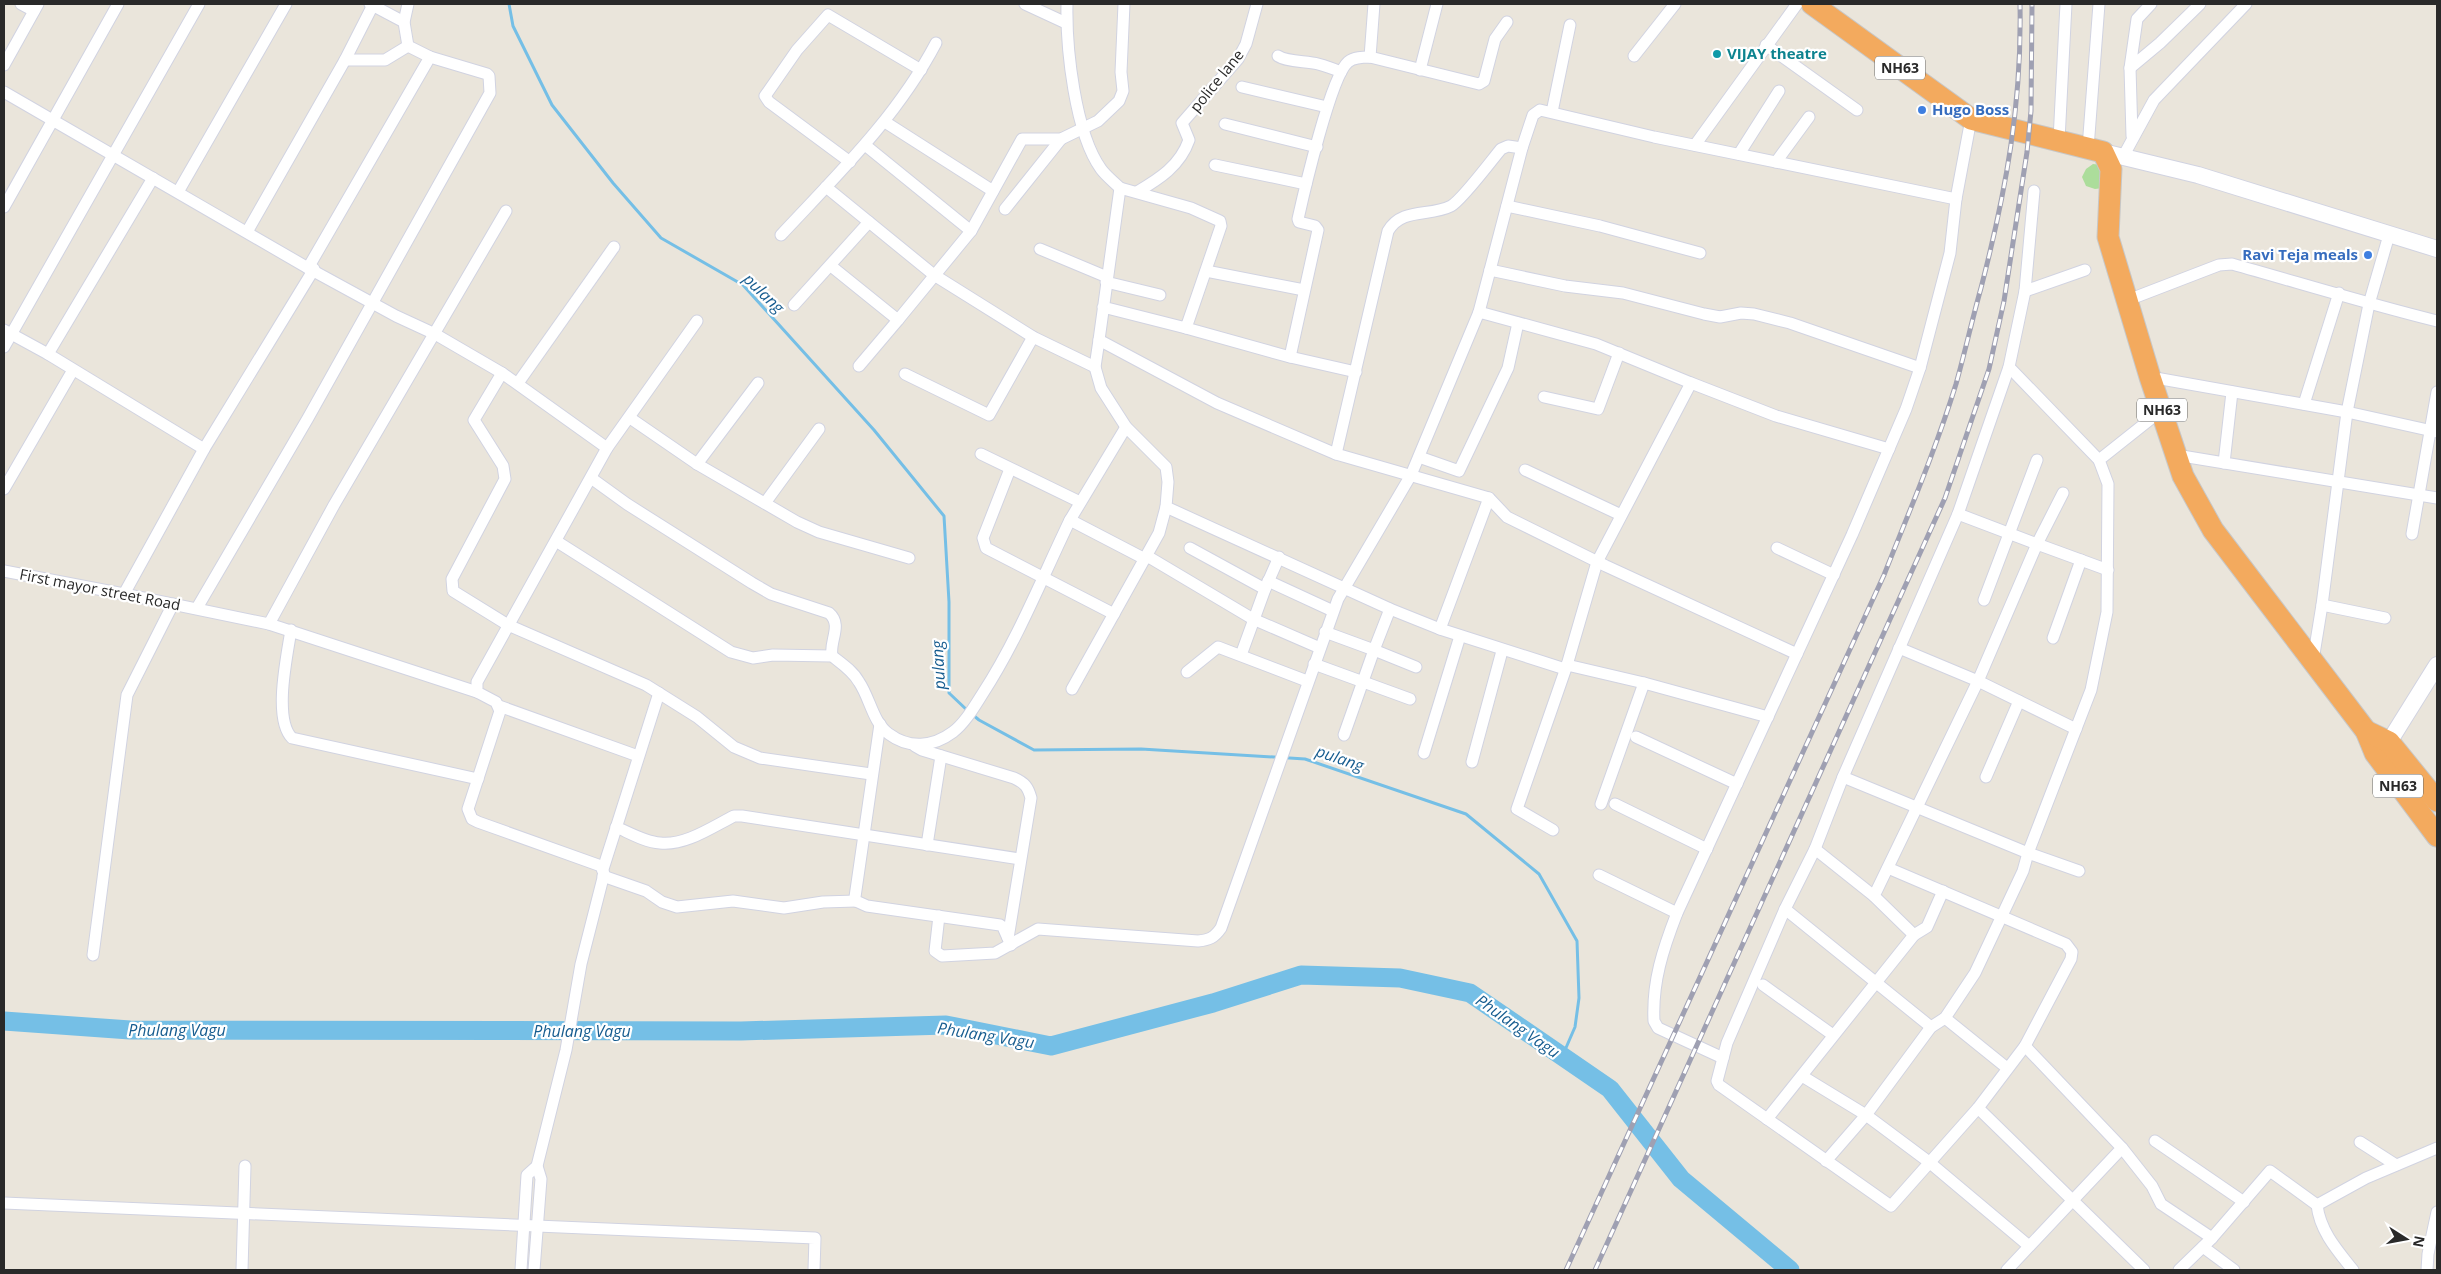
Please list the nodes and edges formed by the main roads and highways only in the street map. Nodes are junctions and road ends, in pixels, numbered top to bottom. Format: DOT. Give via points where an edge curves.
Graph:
graph roads {
  1 [pos="1812,4"];
  2 [pos="1835,4"];
  3 [pos="1992,124"];
  4 [pos="2382,748"];
  5 [pos="2437,801"];
  6 [pos="2437,836"];
  1 -- 3 [label="highway, NH63" via="1971,119"];
  2 -- 3 [label="highway, NH63" via="1930,76 1984,112"];
  3 -- 4 [label="highway, NH63" via="2105,152 2111,169 2108,237 2183,476 2213,530 2366,732"];
  4 -- 5 [label="highway, NH63"];
  4 -- 6 [label="highway, NH63"];
}
